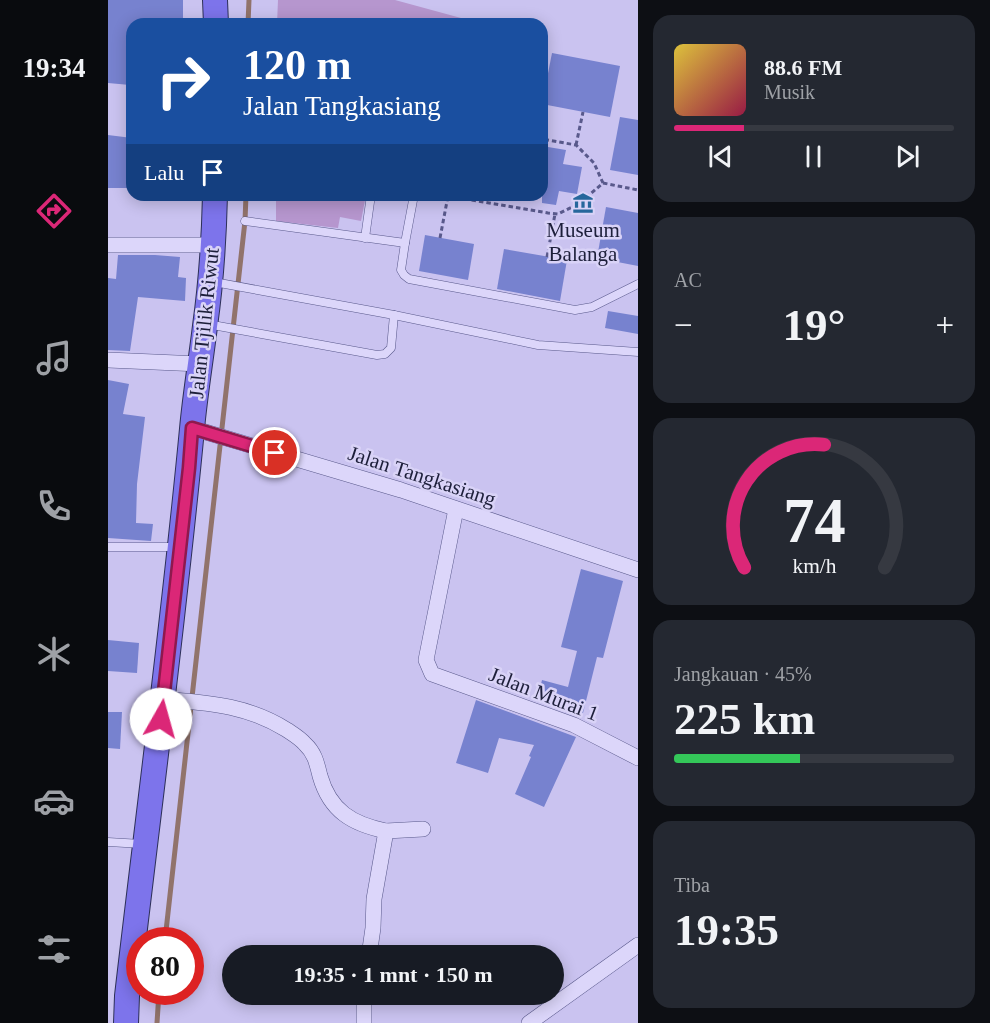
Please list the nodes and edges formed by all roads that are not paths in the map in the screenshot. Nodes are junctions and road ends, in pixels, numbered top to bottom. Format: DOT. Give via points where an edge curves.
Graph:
graph roads {
  1 [pos="215,0"];
  2 [pos="216,18"];
  3 [pos="215,201"];
  4 [pos="370,201"];
  5 [pos="413,201"];
  6 [pos="245,221"];
  7 [pos="365,238"];
  8 [pos="405,243"];
  9 [pos="108,245"];
  10 [pos="213,245"];
  11 [pos="209,281"];
  12 [pos="638,284"];
  13 [pos="394,315"];
  14 [pos="206,324"];
  15 [pos="638,352"];
  16 [pos="108,360"];
  17 [pos="200,364"];
  18 [pos="192,428"];
  19 [pos="456,509"];
  20 [pos="180,546"];
  21 [pos="108,547"];
  22 [pos="638,570"];
  23 [pos="164,699"];
  24 [pos="638,758"];
  25 [pos="423,830"];
  26 [pos="386,831"];
  27 [pos="108,842"];
  28 [pos="145,844"];
  29 [pos="371,945"];
  30 [pos="638,945"];
  31 [pos="364,1005"];
  32 [pos="126,1023"];
  33 [pos="364,1023"];
  34 [pos="529,1023"];
  1 -- 2 [label="highway"];
  3 -- 10 [label="highway, Jalan Tjilik Riwut"];
  4 -- 7 [label="lane"];
  5 -- 8 [label="lane"];
  6 -- 7 [label="lane"];
  7 -- 8 [label="lane"];
  8 -- 12 [label="lane" via="401,270 409,279 575,310 592,307"];
  9 -- 10 [label="street"];
  10 -- 11 [label="highway, Jalan Tjilik Riwut"];
  11 -- 13 [label="lane"];
  11 -- 14 [label="highway, Jalan Tjilik Riwut"];
  13 -- 14 [label="lane" via="391,348 377,355"];
  13 -- 15 [label="lane" via="538,345"];
  14 -- 17 [label="highway, Jalan Tjilik Riwut"];
  16 -- 17 [label="street"];
  17 -- 18 [label="highway, Jalan Tjilik Riwut"];
  18 -- 19 [label="street, Jalan Tangkasiang"];
  18 -- 20 [label="highway, Jalan Tjilik Riwut"];
  19 -- 22 [label="street, Jalan Tangkasiang"];
  19 -- 24 [label="street, Jalan Murai 1" via="426,660 432,674 574,725"];
  20 -- 21 [label="lane"];
  20 -- 23 [label="highway, Jalan Tjilik Riwut"];
  23 -- 26 [label="street" via="236,707 279,725 311,750 324,789 339,810 366,827"];
  23 -- 28 [label="highway, Jalan Tjilik Riwut"];
  25 -- 26 [label="street"];
  26 -- 29 [label="street" via="374,899"];
  27 -- 28 [label="lane"];
  28 -- 32 [label="highway, Jalan Tjilik Riwut"];
  30 -- 34 [label="street"];
  31 -- 33 [label="street"];
}
